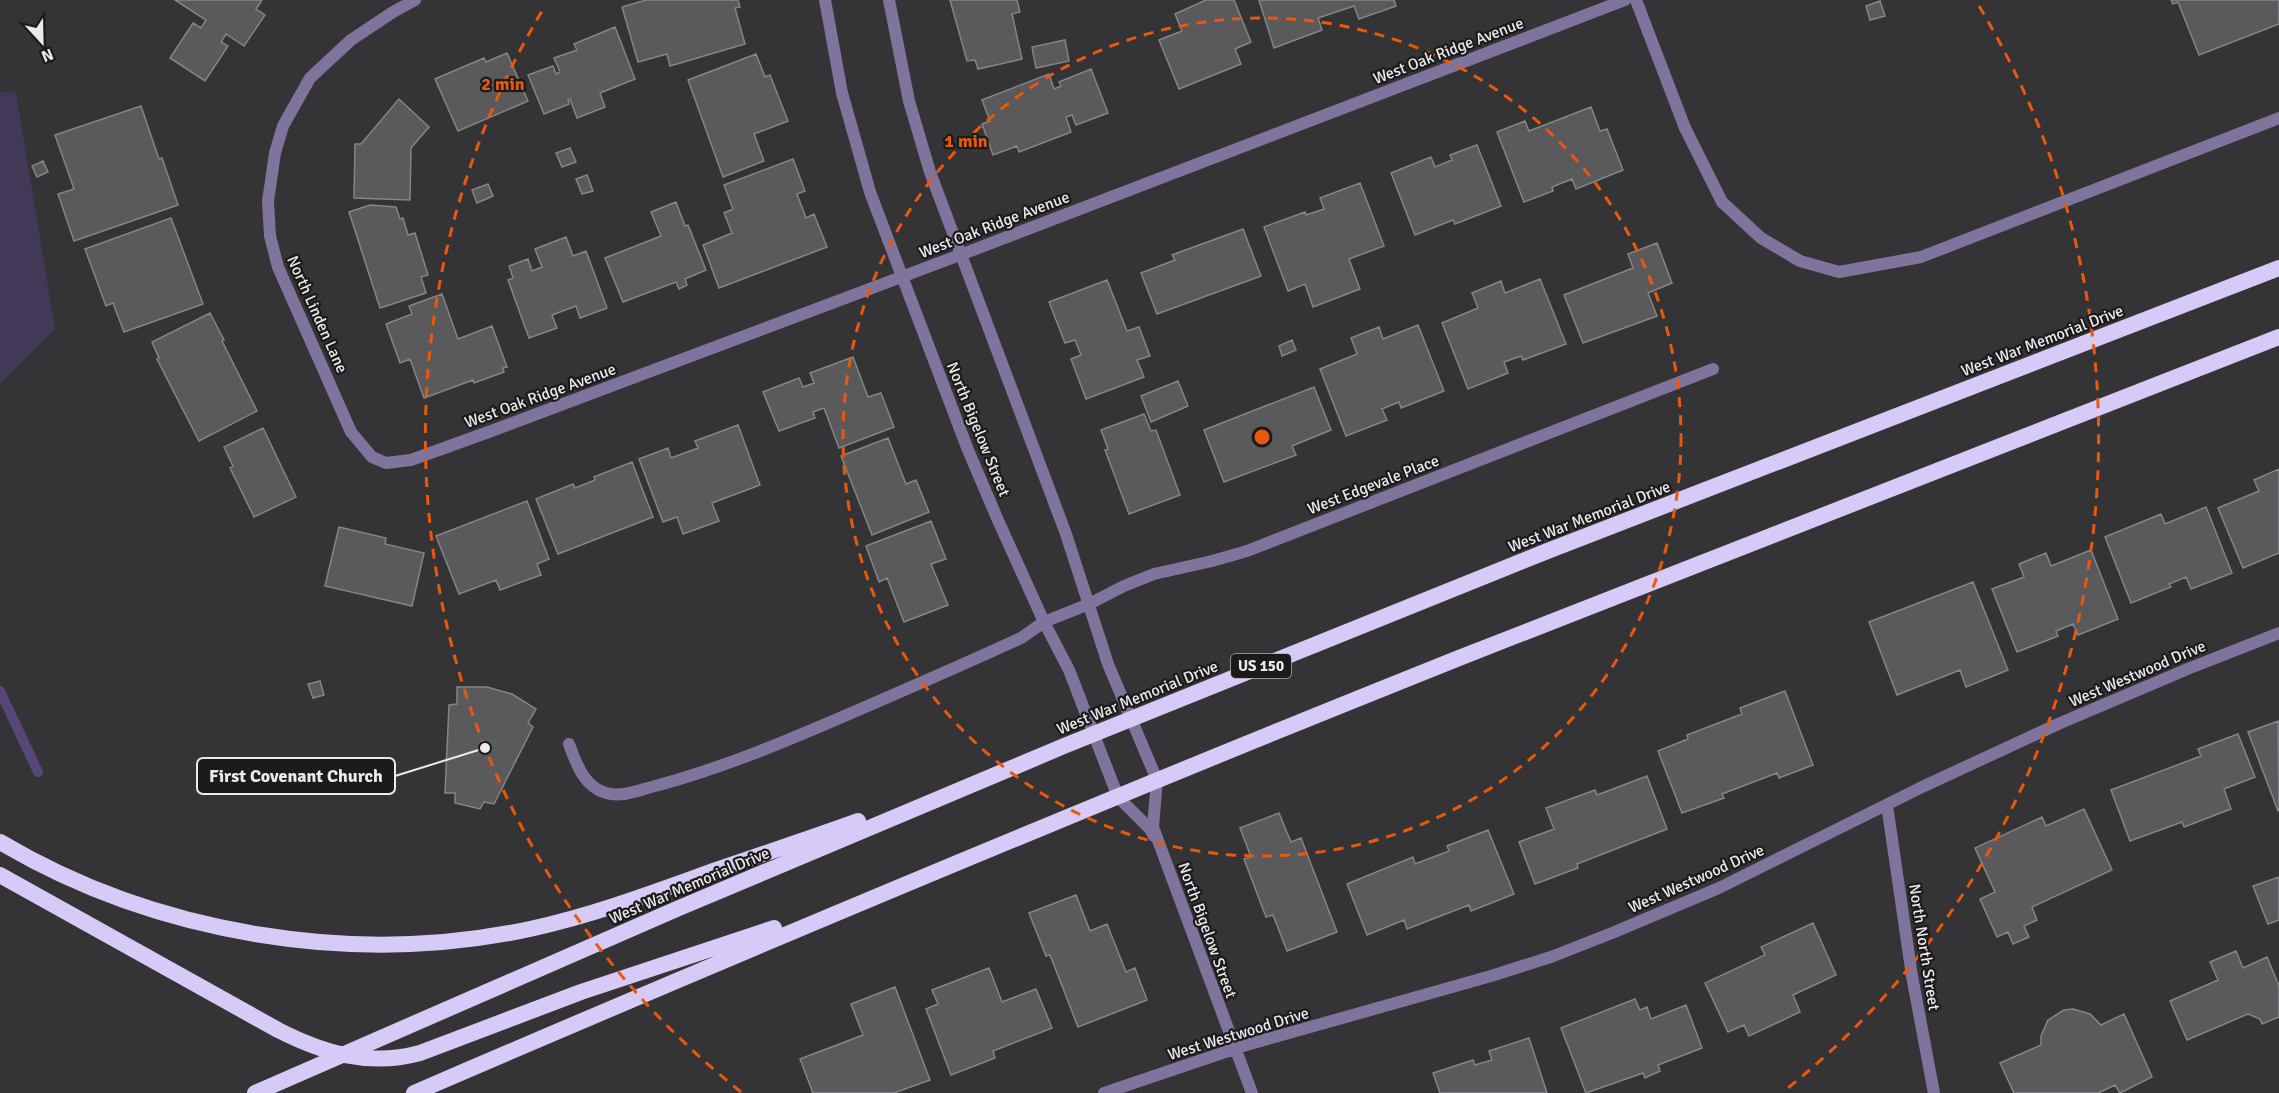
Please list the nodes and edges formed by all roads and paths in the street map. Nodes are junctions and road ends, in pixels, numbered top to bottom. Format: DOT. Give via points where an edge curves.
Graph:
graph roads {
  1 [pos="415,0"];
  2 [pos="825,0"];
  3 [pos="889,0"];
  4 [pos="1625,0"];
  5 [pos="1636,0"];
  6 [pos="2279,118"];
  7 [pos="960,255"];
  8 [pos="2279,268"];
  9 [pos="901,277"];
  10 [pos="2279,337"];
  11 [pos="1713,369"];
  12 [pos="372,457"];
  13 [pos="1089,604"];
  14 [pos="1044,622"];
  15 [pos="2279,633"];
  16 [pos="1132,718"];
  17 [pos="1093,735"];
  18 [pos="569,744"];
  19 [pos="1012,768"];
  20 [pos="1157,780"];
  21 [pos="1118,797"];
  22 [pos="1887,805"];
  23 [pos="0,842"];
  24 [pos="1159,846"];
  25 [pos="964,860"];
  26 [pos="0,875"];
  27 [pos="1235,1048"];
  28 [pos="342,1055"];
  29 [pos="455,1076"];
  30 [pos="255,1093"];
  31 [pos="414,1093"];
  32 [pos="419,1093"];
  33 [pos="1104,1093"];
  34 [pos="1252,1093"];
  35 [pos="1934,1093"];
  1 -- 12 [label="street, North Linden Lane" via="351,40 310,78 283,126 269,188 267,213 272,247 285,285 351,432"];
  2 -- 9 [label="street, North Bigelow Street" via="848,117"];
  3 -- 7 [label="street, North Bigelow Street" via="922,147"];
  4 -- 7 [label="street, West Oak Ridge Avenue"];
  5 -- 6 [label="street" via="1685,128 1722,202 1761,238 1800,261 1839,272 1922,257"];
  7 -- 9 [label="street, West Oak Ridge Avenue"];
  7 -- 13 [label="street, North Bigelow Street" via="1027,427"];
  8 -- 16 [label="highway, West War Memorial Drive / US 150" via="1550,550"];
  9 -- 12 [label="street, West Oak Ridge Avenue" via="411,460 386,463"];
  9 -- 14 [label="street, North Bigelow Street" via="976,470"];
  10 -- 20 [label="highway" via="1725,552"];
  11 -- 13 [label="street, West Edgevale Place" via="1247,551 1154,574"];
  13 -- 14 [label="street, West Edgevale Place"];
  13 -- 16 [label="street, North Bigelow Street" via="1107,664"];
  14 -- 17 [label="street, North Bigelow Street" via="1069,670"];
  14 -- 18 [label="street, West Edgevale Place" via="1021,638 813,730 739,759 620,795 604,793 589,783"];
  15 -- 22 [label="street, West Westwood Drive" via="2100,706"];
  16 -- 17 [label="highway, West War Memorial Drive / US 150"];
  16 -- 20 [label="street, North Bigelow Street"];
  17 -- 19 [label="highway, West War Memorial Drive / US 150"];
  17 -- 21 [label="street, North Bigelow Street"];
  19 -- 23 [label="highway" via="602,910 527,930 445,942 308,940 197,922 93,888"];
  19 -- 28 [label="highway, West War Memorial Drive / US 150"];
  20 -- 21 [label="highway"];
  20 -- 24 [label="street, North Bigelow Street" via="1153,827"];
  21 -- 24 [label="street, North Bigelow Street" via="1150,829"];
  21 -- 25 [label="highway"];
  22 -- 27 [label="street, West Westwood Drive" via="1719,888 1551,957"];
  22 -- 35 [label="street, North North Street"];
  24 -- 27 [label="street, North Bigelow Street"];
  25 -- 28 [label="highway" via="581,992 420,1053 377,1060"];
  25 -- 29 [label="highway"];
  26 -- 28 [label="highway" via="278,1030 314,1048"];
  27 -- 33 [label="street, West Westwood Drive"];
  27 -- 34 [label="street, North Bigelow Street"];
  28 -- 30 [label="highway, West War Memorial Drive / US 150"];
  29 -- 31 [label="highway"];
  29 -- 32 [label="highway"];
}
